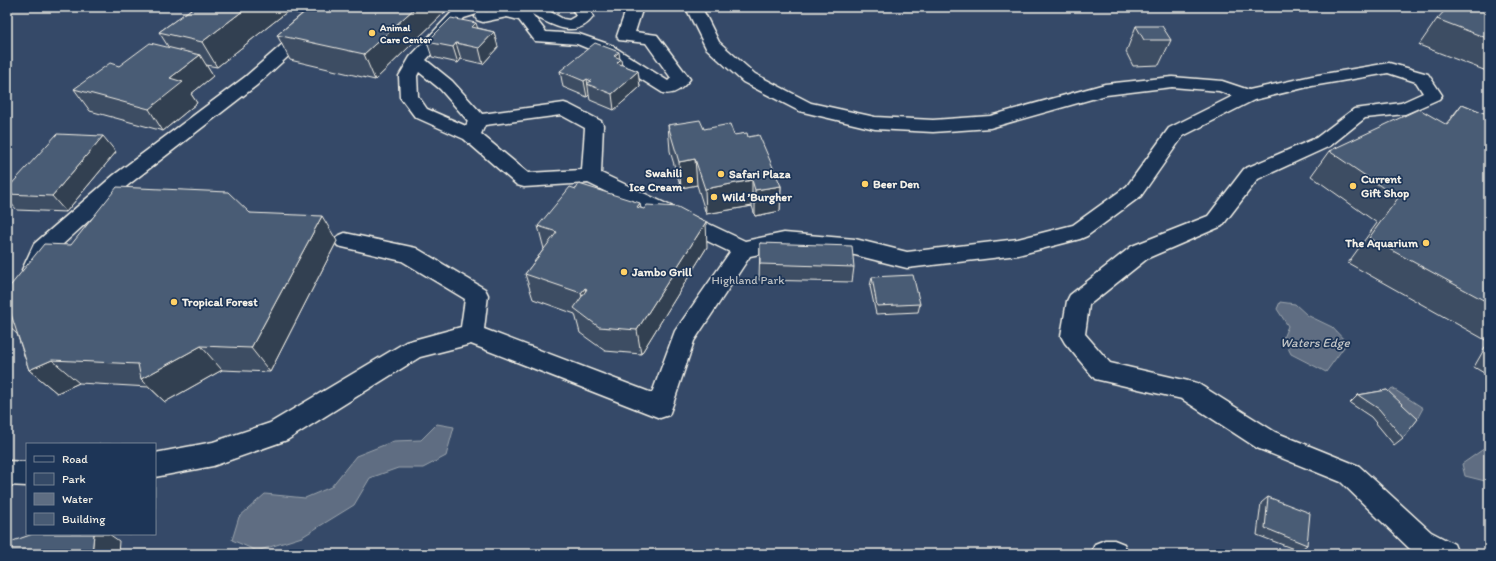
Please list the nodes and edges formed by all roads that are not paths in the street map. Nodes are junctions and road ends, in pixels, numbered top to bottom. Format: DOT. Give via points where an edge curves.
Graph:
graph roads {
  1 [pos="334,7"];
  2 [pos="530,7"];
  3 [pos="579,7"];
  4 [pos="635,7"];
  5 [pos="696,7"];
  6 [pos="482,11"];
  7 [pos="444,30"];
  8 [pos="416,61"];
  9 [pos="1248,96"];
  10 [pos="474,128"];
  11 [pos="591,176"];
  12 [pos="345,241"];
  13 [pos="743,248"];
  14 [pos="27,284"];
  15 [pos="472,334"];
  16 [pos="156,465"];
  17 [pos="7,473"];
  18 [pos="26,474"];
  19 [pos="1105,554"];
  20 [pos="1114,554"];
  21 [pos="1444,554"];
  1 -- 14 [label="street" via="251,81 121,180 42,250"];
  2 -- 3 [label="street" via="558,23 574,25 586,17"];
  4 -- 6 [label="street" via="625,36 651,39 681,79 669,89 605,48 579,39 541,37 525,16"];
  5 -- 9 [label="street" via="695,10 712,44 749,78 805,107 875,123 933,126 990,122 1105,90 1172,82 1222,86"];
  6 -- 7 [label="street" via="458,15"];
  6 -- 7 [label="street" via="467,29"];
  7 -- 8 [label="street"];
  8 -- 10 [label="street" via="446,86"];
  8 -- 10 [label="street" via="408,76 409,97 421,113"];
  9 -- 13 [label="street" via="1176,132 1134,191 1080,231 1018,247 907,260 856,247 784,241"];
  9 -- 21 [label="street" via="1312,81 1389,68 1422,78 1433,95 1405,108 1360,113 1323,142 1251,174 1215,221 1140,252 1078,301 1073,336 1103,372 1188,390 1266,440 1350,474 1421,541"];
  10 -- 11 [label="street" via="524,180"];
  10 -- 11 [label="street" via="564,109 594,125"];
  11 -- 13 [label="street"];
  12 -- 15 [label="street" via="408,254 477,294"];
  13 -- 15 [label="street" via="683,338 660,407"];
  15 -- 16 [label="street" via="414,349 278,432 213,454"];
  17 -- 18 [label="street"];
  19 -- 20 [label="street"];
}
